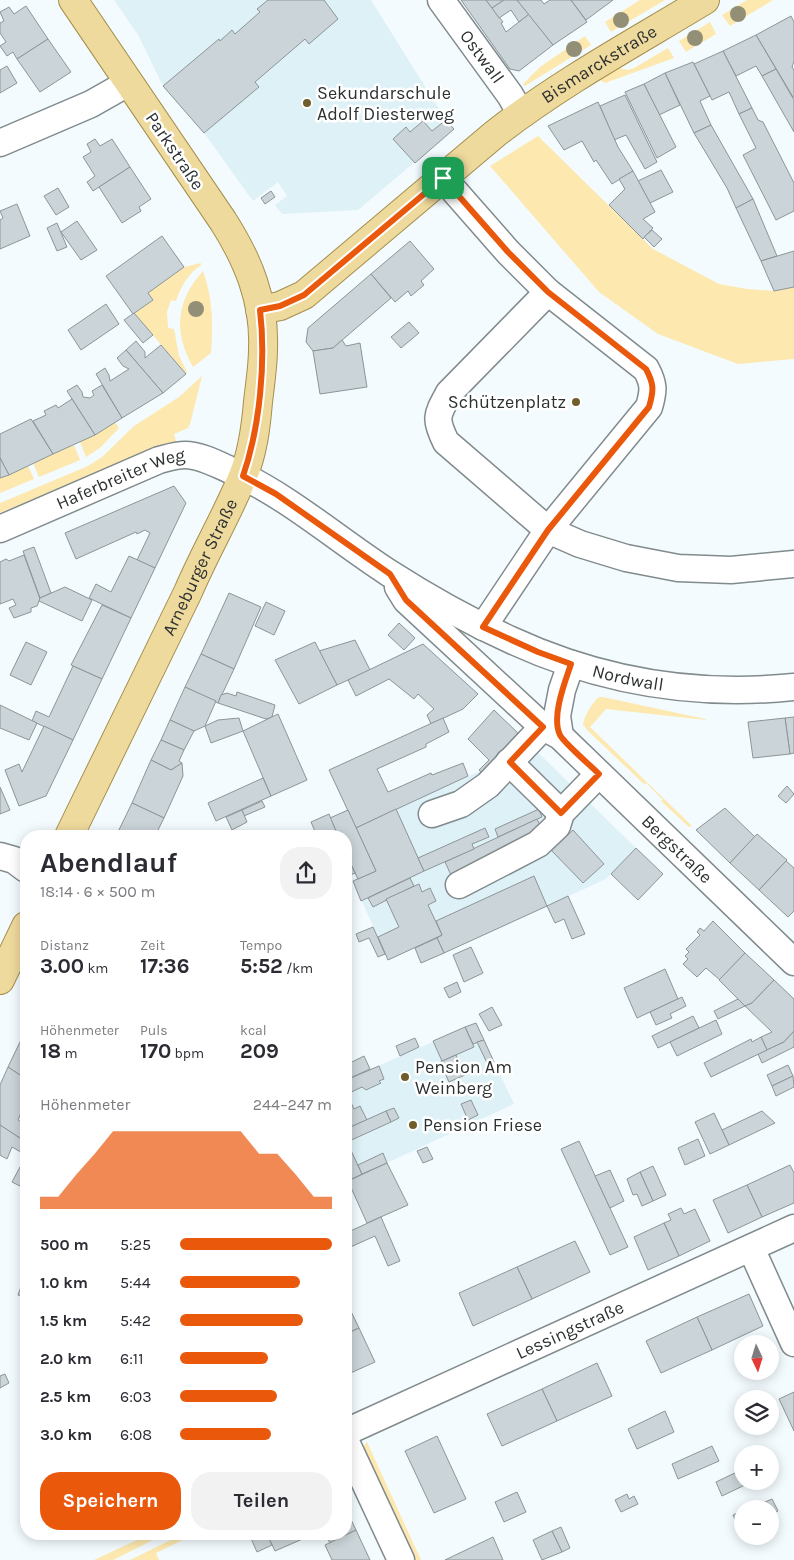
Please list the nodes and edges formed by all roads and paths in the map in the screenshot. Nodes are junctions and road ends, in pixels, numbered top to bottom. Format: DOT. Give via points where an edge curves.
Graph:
graph roads {
  1 [pos="72,0"];
  2 [pos="441,0"];
  3 [pos="705,0"];
  4 [pos="128,82"];
  5 [pos="521,114"];
  6 [pos="0,143"];
  7 [pos="443,178"];
  8 [pos="548,292"];
  9 [pos="260,310"];
  10 [pos="243,476"];
  11 [pos="0,529"];
  12 [pos="548,530"];
  13 [pos="794,564"];
  14 [pos="390,574"];
  15 [pos="483,627"];
  16 [pos="571,664"];
  17 [pos="794,687"];
  18 [pos="551,731"];
  19 [pos="510,762"];
  20 [pos="599,774"];
  21 [pos="561,813"];
  22 [pos="432,814"];
  23 [pos="72,830"];
  24 [pos="0,856"];
  25 [pos="20,864"];
  26 [pos="459,885"];
  27 [pos="20,938"];
  28 [pos="794,962"];
  29 [pos="0,980"];
  30 [pos="794,1228"];
  31 [pos="751,1248"];
  32 [pos="794,1343"];
  33 [pos="352,1429"];
  34 [pos="352,1455"];
  35 [pos="401,1560"];
  1 -- 4 [label="main road, Parkstraße"];
  2 -- 5 [label="street, Ostwall"];
  3 -- 5 [label="main road, Bismarckstraße"];
  4 -- 6 [label="street" via="92,104"];
  4 -- 9 [label="main road, Parkstraße" via="235,239 250,270"];
  5 -- 7 [label="main road, Bismarckstraße"];
  7 -- 8 [label="street"];
  7 -- 9 [label="main road" via="304,295 280,306"];
  8 -- 12 [label="street" via="646,369 652,381 653,394 649,407"];
  8 -- 12 [label="street" via="449,393 438,413 438,426 446,442"];
  9 -- 10 [label="main road, Arneburger Straße" via="263,350 258,404 252,446"];
  10 -- 11 [label="street, Haferbreiter Weg" via="214,462 187,455 176,456 159,460"];
  10 -- 14 [label="street, Nordwall" via="276,494"];
  10 -- 23 [label="main road, Arneburger Straße"];
  12 -- 13 [label="street" via="626,558 678,568 731,570"];
  12 -- 15 [label="street"];
  14 -- 15 [label="street, Nordwall"];
  14 -- 18 [label="street, Bergstraße" via="406,600"];
  15 -- 16 [label="street, Nordwall"];
  16 -- 17 [label="street, Nordwall" via="613,676 683,688 747,691"];
  16 -- 18 [label="street"];
  18 -- 19 [label="street"];
  18 -- 20 [label="street, Bergstraße"];
  19 -- 21 [label="street"];
  19 -- 22 [label="street" via="461,804"];
  20 -- 21 [label="street"];
  20 -- 28 [label="street, Bergstraße"];
  21 -- 26 [label="street" via="557,826 538,844"];
  24 -- 25 [label="street"];
  27 -- 29 [label="main road"];
  30 -- 31 [label="street, Lessingstraße"];
  31 -- 32 [label="street"];
  31 -- 33 [label="street, Lessingstraße"];
  34 -- 35 [label="street"];
}
